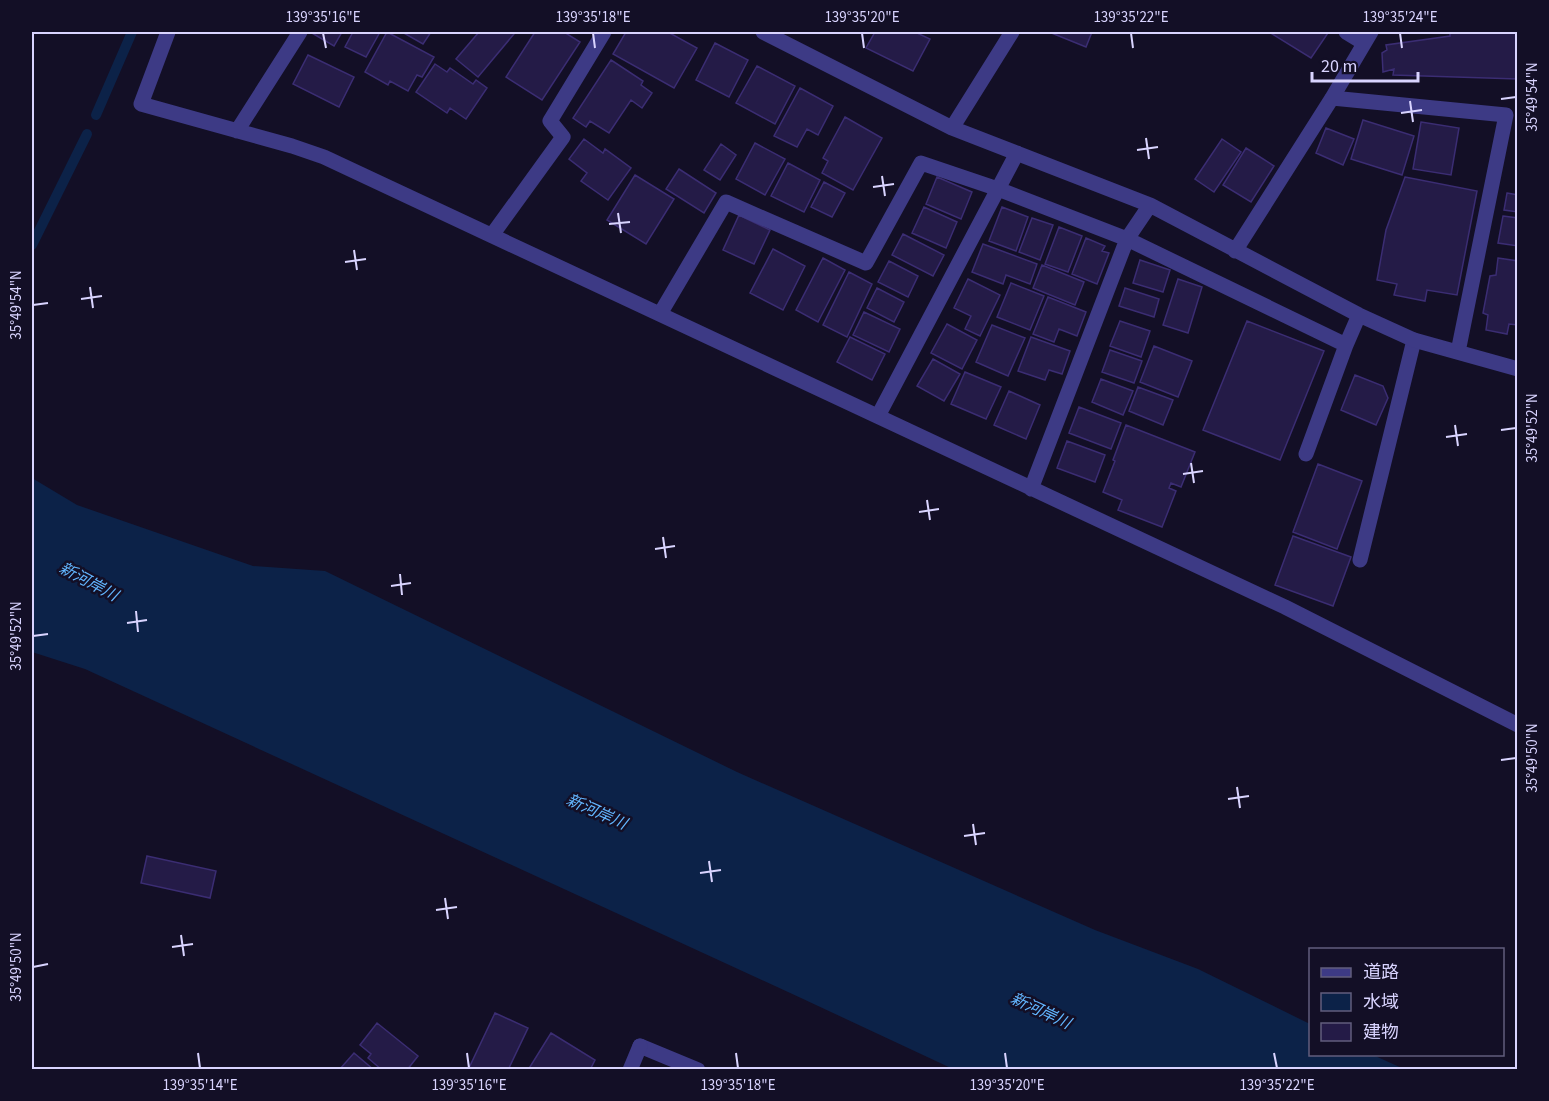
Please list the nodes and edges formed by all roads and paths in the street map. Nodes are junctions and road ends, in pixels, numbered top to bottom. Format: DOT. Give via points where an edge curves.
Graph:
graph roads {
  1 [pos="168,32"];
  2 [pos="300,32"];
  3 [pos="604,32"];
  4 [pos="763,32"];
  5 [pos="1012,32"];
  6 [pos="1346,32"];
  7 [pos="1368,37"];
  8 [pos="1332,98"];
  9 [pos="952,128"];
  10 [pos="237,131"];
  11 [pos="1017,153"];
  12 [pos="998,189"];
  13 [pos="1150,205"];
  14 [pos="492,235"];
  15 [pos="1127,239"];
  16 [pos="1235,251"];
  17 [pos="660,314"];
  18 [pos="1359,315"];
  19 [pos="1414,340"];
  20 [pos="1346,345"];
  21 [pos="1458,352"];
  22 [pos="1518,369"];
  23 [pos="878,416"];
  24 [pos="1306,454"];
  25 [pos="1031,489"];
  26 [pos="1360,560"];
  27 [pos="1518,725"];
  28 [pos="630,1070"];
  29 [pos="698,1070"];
  1 -- 10 [label="street" via="141,104"];
  2 -- 10 [label="street"];
  3 -- 14 [label="street" via="550,121 564,137"];
  4 -- 9 [label="street"];
  5 -- 9 [label="street"];
  6 -- 7 [label="street"];
  7 -- 8 [label="street"];
  8 -- 16 [label="street"];
  8 -- 21 [label="street" via="1506,115"];
  9 -- 11 [label="street"];
  10 -- 14 [label="street" via="324,157"];
  11 -- 12 [label="street"];
  11 -- 13 [label="street"];
  12 -- 15 [label="street"];
  12 -- 17 [label="street" via="921,162 866,263 726,202"];
  12 -- 23 [label="street"];
  13 -- 15 [label="street"];
  13 -- 16 [label="street"];
  14 -- 17 [label="street"];
  15 -- 20 [label="street"];
  15 -- 25 [label="street"];
  16 -- 18 [label="street"];
  17 -- 23 [label="street"];
  18 -- 19 [label="street"];
  18 -- 20 [label="street"];
  19 -- 21 [label="street"];
  19 -- 26 [label="street"];
  20 -- 24 [label="street"];
  21 -- 22 [label="street"];
  23 -- 25 [label="street"];
  25 -- 27 [label="street" via="1285,607"];
  28 -- 29 [label="street" via="640,1046"];
}
